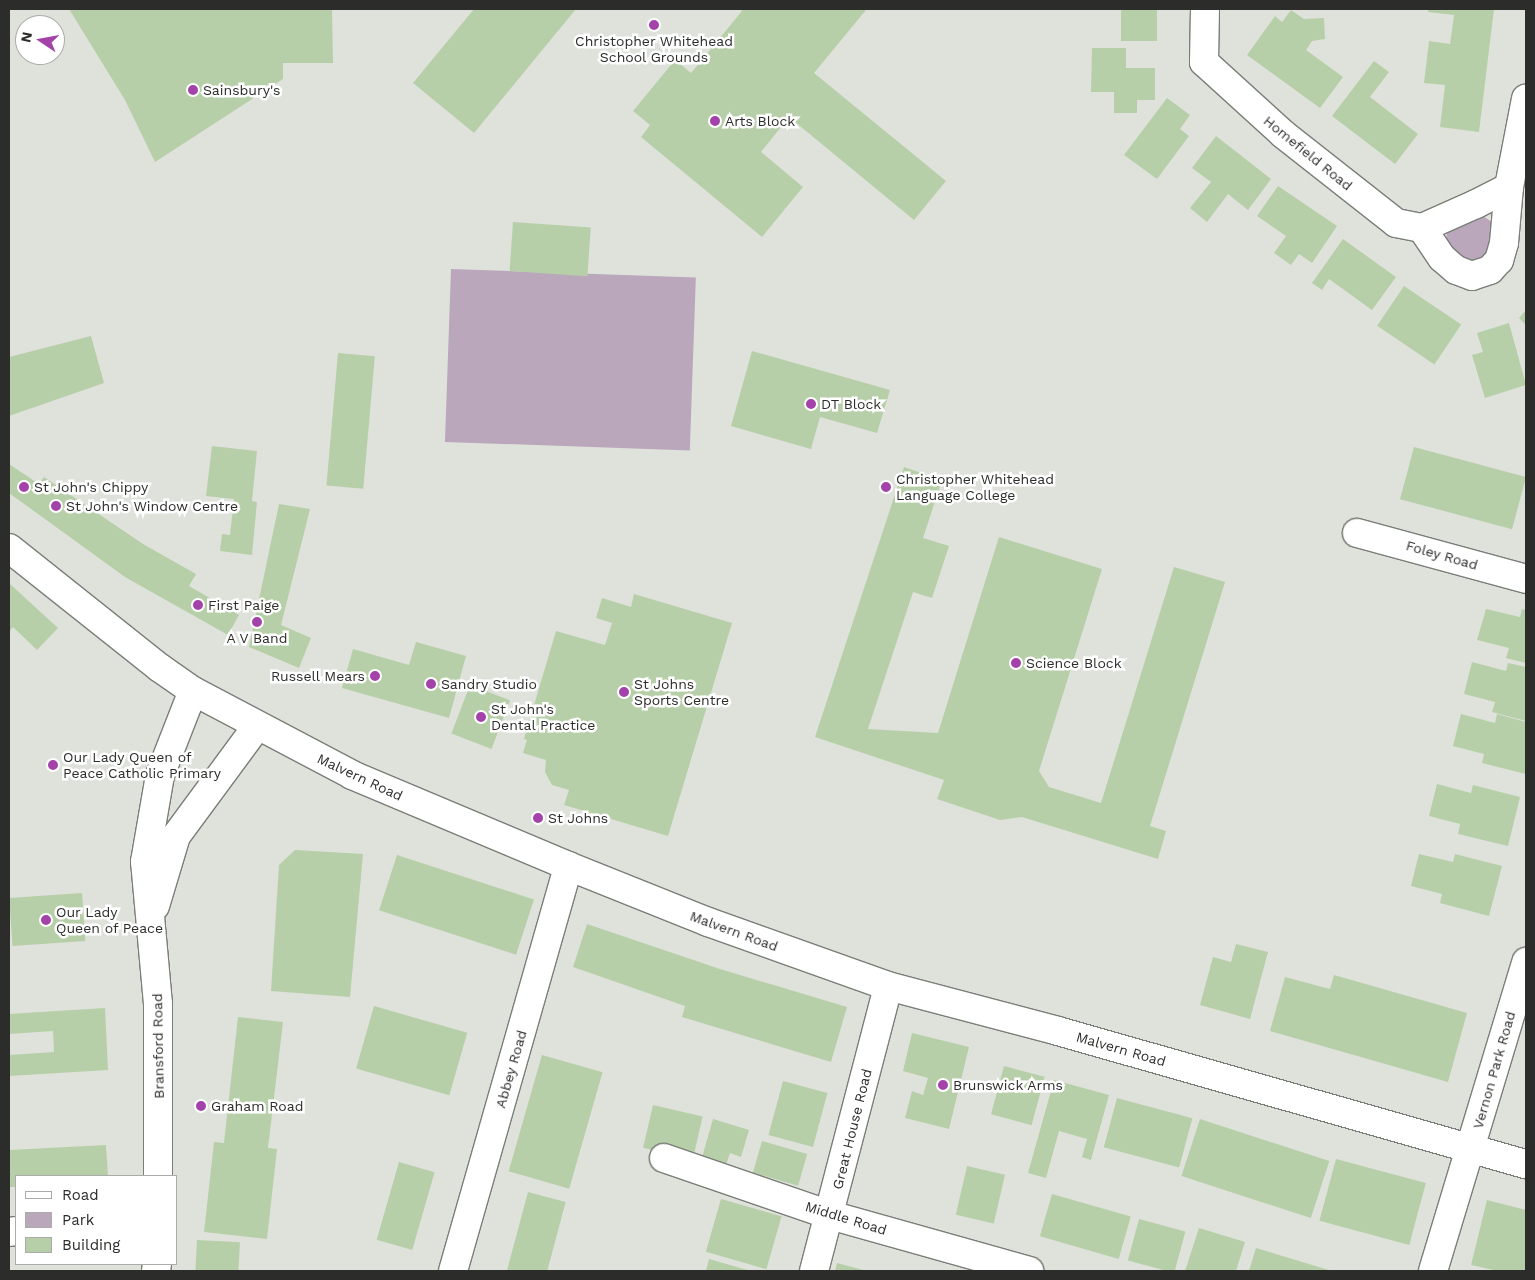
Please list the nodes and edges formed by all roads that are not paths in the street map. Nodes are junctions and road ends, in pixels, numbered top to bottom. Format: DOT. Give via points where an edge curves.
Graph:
graph roads {
  1 [pos="1205,9"];
  2 [pos="1526,99"];
  3 [pos="1509,187"];
  4 [pos="1422,228"];
  5 [pos="1357,533"];
  6 [pos="9,548"];
  7 [pos="1526,579"];
  8 [pos="193,690"];
  9 [pos="257,726"];
  10 [pos="568,866"];
  11 [pos="152,917"];
  12 [pos="1526,962"];
  13 [pos="888,986"];
  14 [pos="1471,1149"];
  15 [pos="664,1158"];
  16 [pos="1526,1164"];
  17 [pos="158,1175"];
  18 [pos="830,1214"];
  19 [pos="453,1271"];
  20 [pos="814,1271"];
  21 [pos="1029,1271"];
  22 [pos="1432,1271"];
  1 -- 4 [label="main road, Homefield Road" via="1204,62 1283,134 1396,223"];
  2 -- 3 [label="main road"];
  3 -- 4 [label="main road"];
  3 -- 4 [label="main road" via="1504,243 1499,260 1490,270 1472,276 1456,270 1442,258"];
  5 -- 7 [label="main road, Foley Road"];
  6 -- 8 [label="main road, Malvern Road" via="160,668"];
  8 -- 9 [label="main road, Malvern Road"];
  8 -- 11 [label="main road, Bransford Road" via="160,775 145,862"];
  9 -- 10 [label="main road, Malvern Road" via="352,776"];
  9 -- 11 [label="main road, Bransford Road" via="176,836"];
  10 -- 13 [label="main road, Malvern Road" via="708,922"];
  10 -- 19 [label="main road, Abbey Road"];
  11 -- 17 [label="main road, Bransford Road" via="158,1004"];
  12 -- 14 [label="main road, Vernon Park Road"];
  13 -- 14 [label="main road, Malvern Road"];
  13 -- 18 [label="main road, Great House Road"];
  14 -- 16 [label="main road, Malvern Road"];
  14 -- 22 [label="main road, Vernon Park Road"];
  15 -- 18 [label="main road, Middle Road"];
  18 -- 20 [label="main road, Great House Road"];
  18 -- 21 [label="main road, Middle Road"];
}
